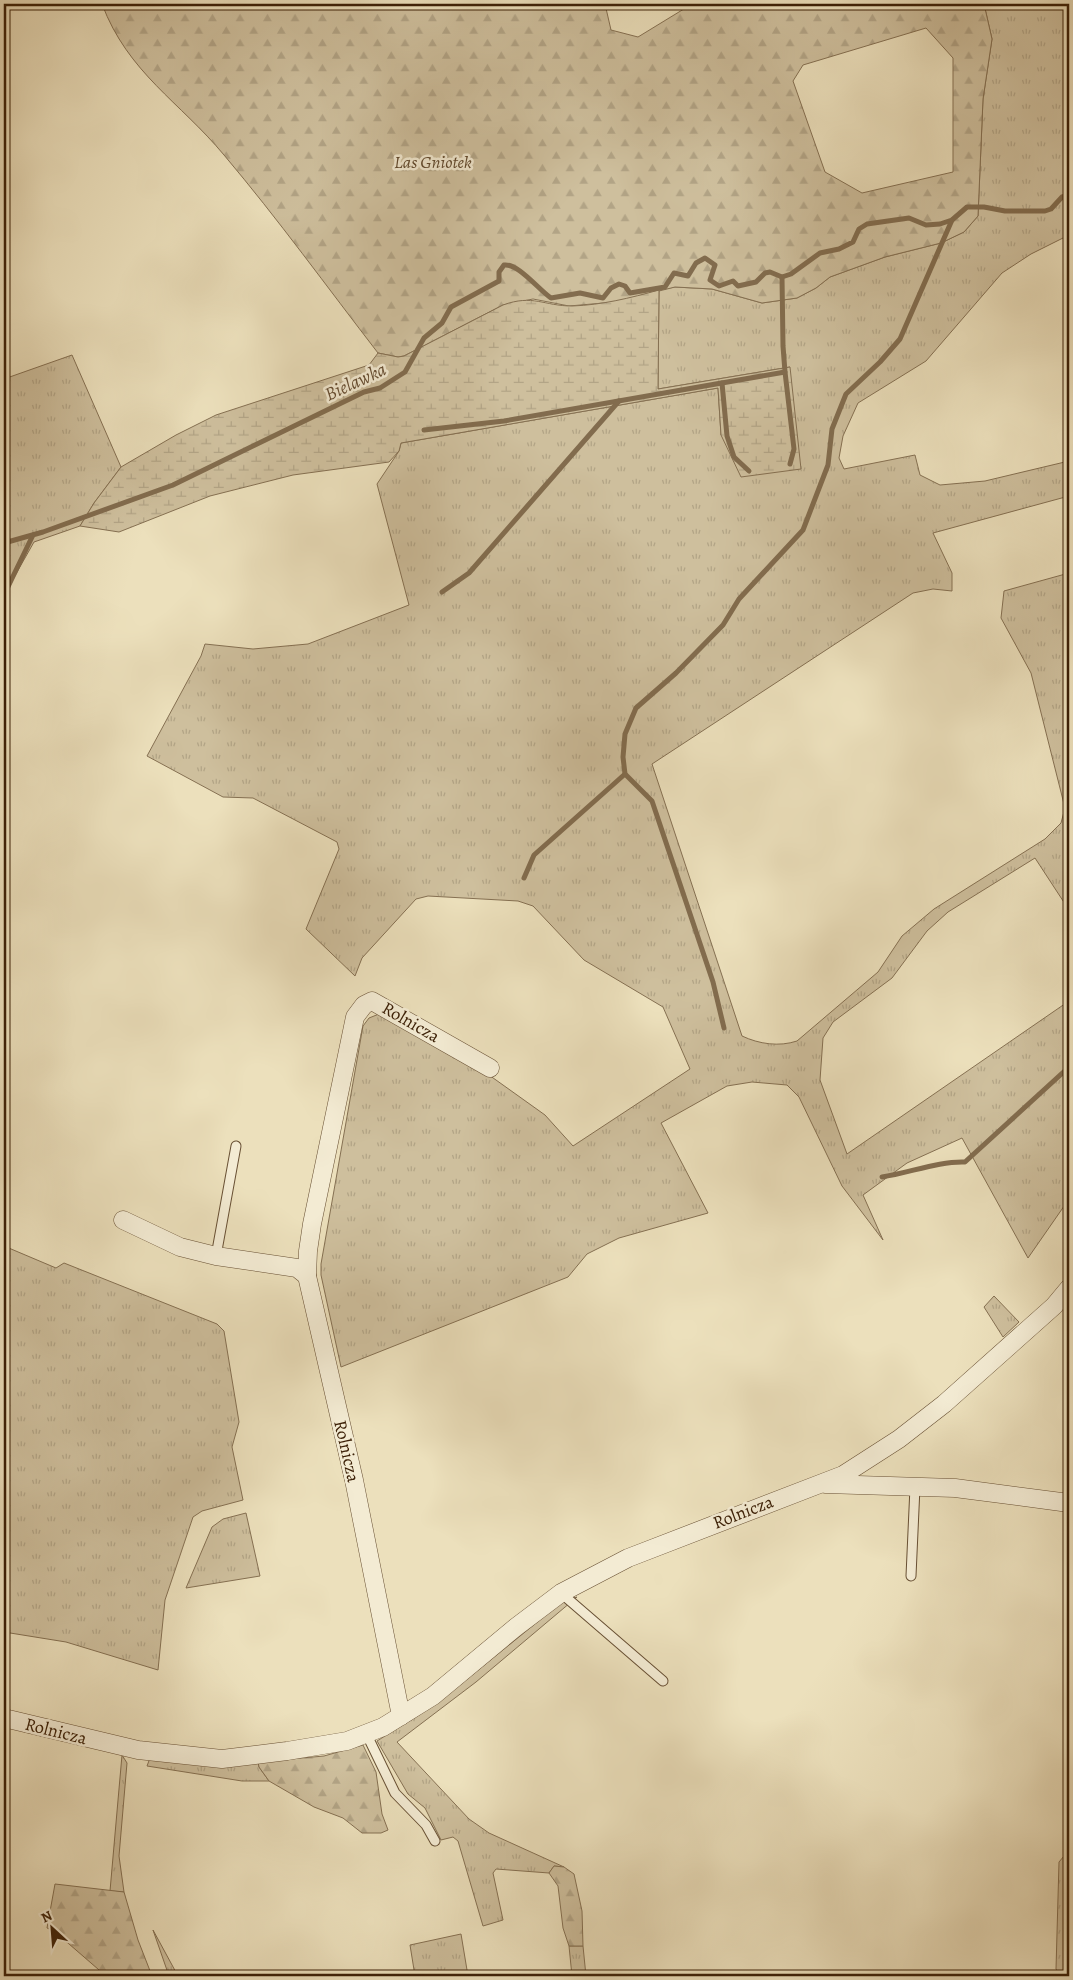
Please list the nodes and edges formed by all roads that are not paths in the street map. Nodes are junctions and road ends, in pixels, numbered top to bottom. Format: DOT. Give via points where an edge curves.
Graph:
graph roads {
  1 [pos="490,1068"];
  2 [pos="236,1146"];
  3 [pos="123,1220"];
  4 [pos="216,1256"];
  5 [pos="307,1276"];
  6 [pos="1069,1288"];
  7 [pos="820,1484"];
  8 [pos="915,1488"];
  9 [pos="1069,1503"];
  10 [pos="911,1576"];
  11 [pos="562,1593"];
  12 [pos="664,1681"];
  13 [pos="401,1716"];
  14 [pos="4,1718"];
  15 [pos="366,1733"];
  16 [pos="435,1841"];
  1 -- 5 [label="street, Rolnicza" via="372,1000 355,1016 312,1224"];
  2 -- 4 [label="lane"];
  3 -- 4 [label="street" via="180,1247"];
  4 -- 5 [label="street" via="298,1268"];
  5 -- 13 [label="street, Rolnicza" via="354,1480"];
  6 -- 7 [label="street, Rolnicza" via="1054,1306 944,1404 843,1475"];
  7 -- 8 [label="street"];
  7 -- 11 [label="street, Rolnicza" via="628,1558"];
  8 -- 9 [label="street" via="954,1488"];
  8 -- 10 [label="lane"];
  11 -- 12 [label="lane"];
  11 -- 13 [label="street, Rolnicza" via="516,1626 433,1696"];
  13 -- 15 [label="street, Rolnicza"];
  14 -- 15 [label="street, Rolnicza" via="138,1750 222,1759 346,1741"];
  15 -- 16 [label="lane" via="395,1793 426,1824"];
}
